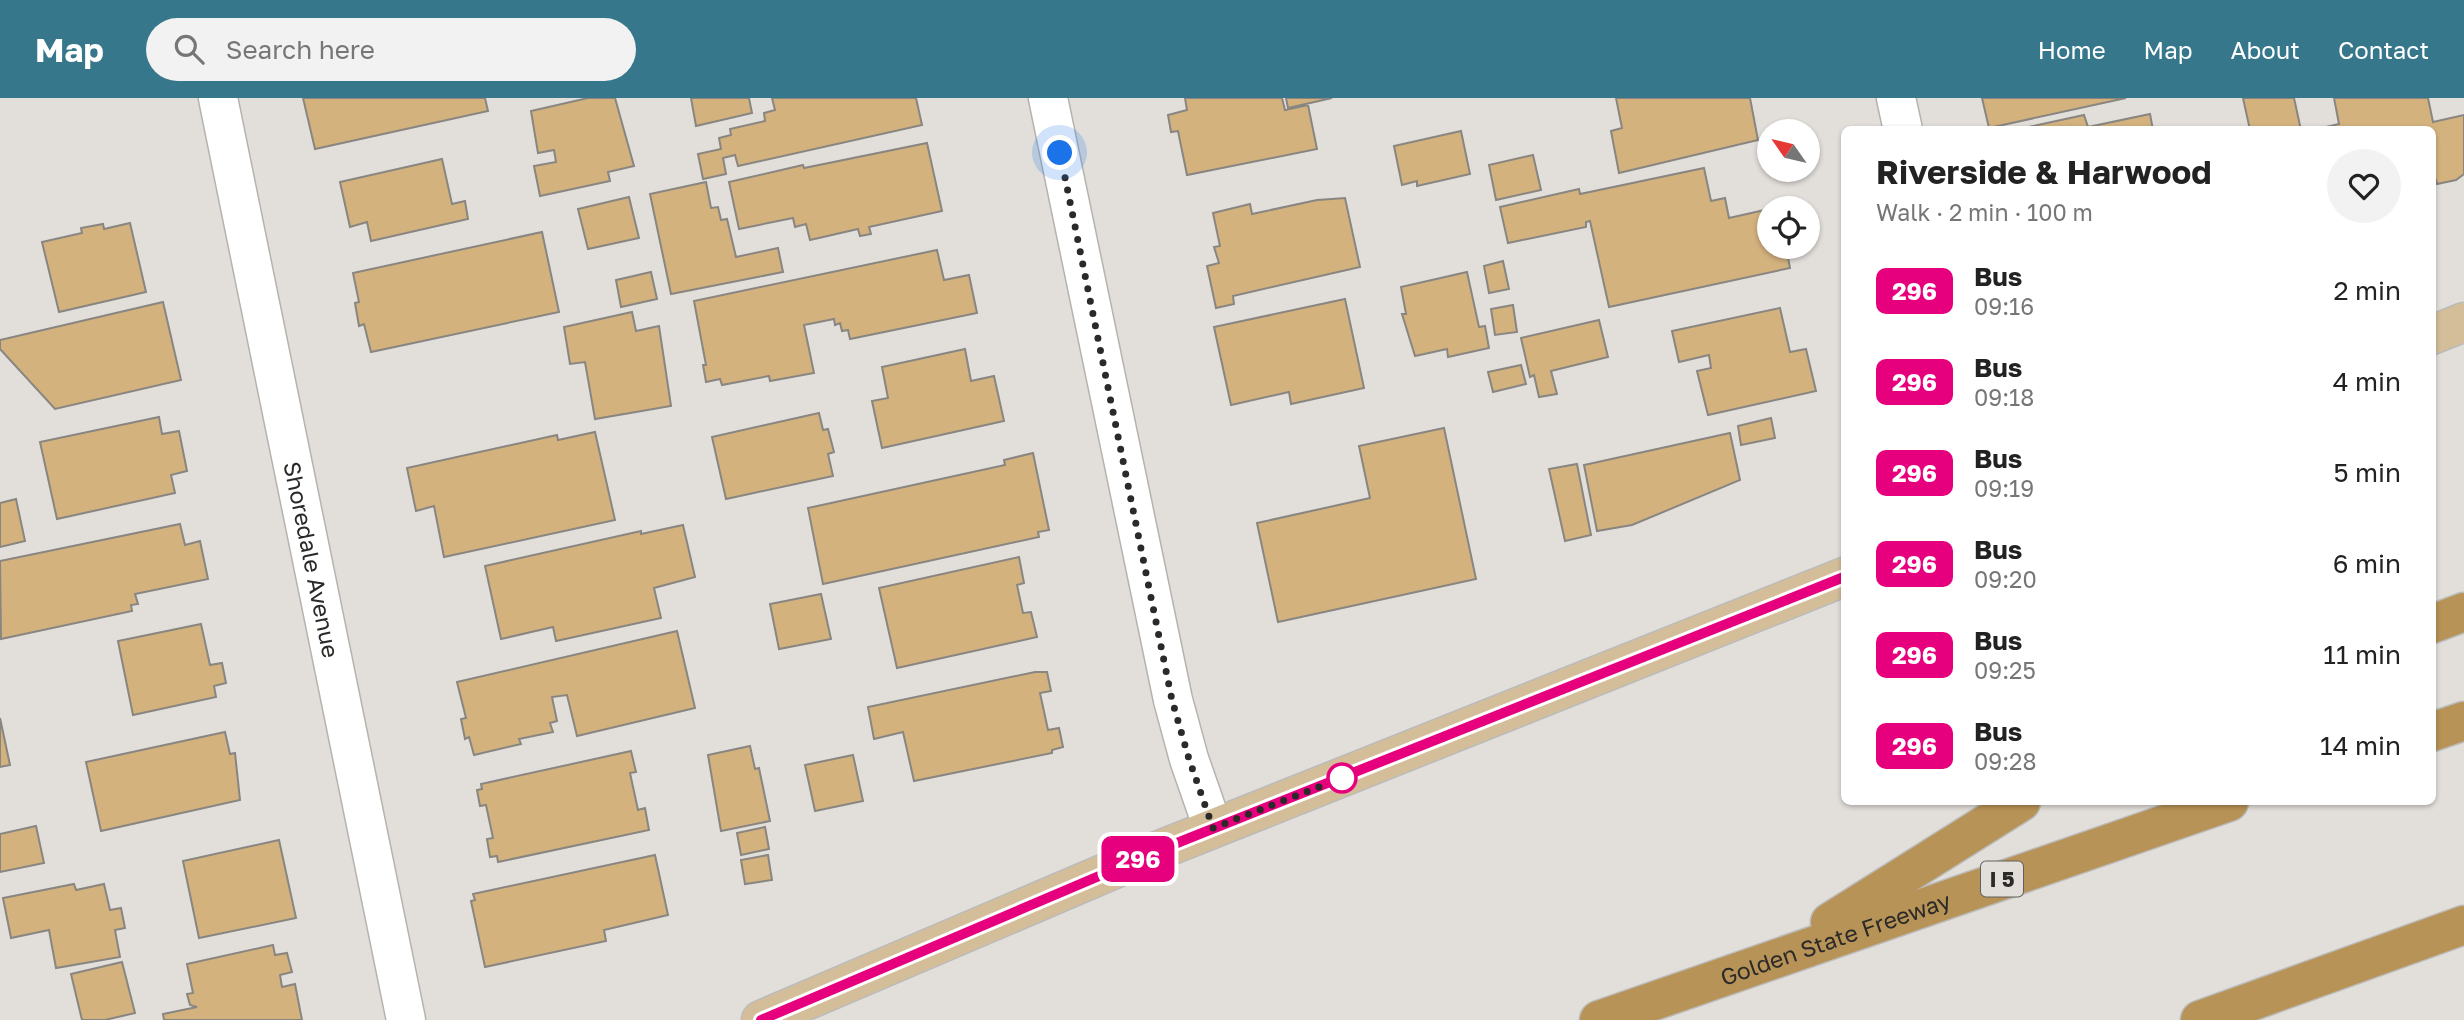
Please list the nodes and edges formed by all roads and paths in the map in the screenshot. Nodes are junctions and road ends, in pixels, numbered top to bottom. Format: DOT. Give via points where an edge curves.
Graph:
graph roads {
  1 [pos="218,98"];
  2 [pos="1048,98"];
  3 [pos="1896,98"];
  4 [pos="1902,126"];
  5 [pos="2464,323"];
  6 [pos="2436,334"];
  7 [pos="1841,578"];
  8 [pos="2464,612"];
  9 [pos="2436,622"];
  10 [pos="2464,721"];
  11 [pos="2436,731"];
  12 [pos="2016,805"];
  13 [pos="2220,805"];
  14 [pos="1213,828"];
  15 [pos="2464,925"];
  16 [pos="1775,957"];
  17 [pos="407,1020"];
  18 [pos="761,1020"];
  19 [pos="1599,1020"];
  20 [pos="2200,1020"];
  1 -- 17 [label="street, Shoredale Avenue"];
  2 -- 14 [label="street" via="1172,700"];
  3 -- 4 [label="street"];
  5 -- 6 [label="main road"];
  7 -- 14 [label="main road"];
  8 -- 9 [label="highway"];
  10 -- 11 [label="highway"];
  12 -- 16 [label="highway"];
  13 -- 16 [label="highway, Golden State Freeway / I 5"];
  14 -- 18 [label="main road"];
  15 -- 20 [label="highway"];
  16 -- 19 [label="highway, Golden State Freeway / I 5"];
}
